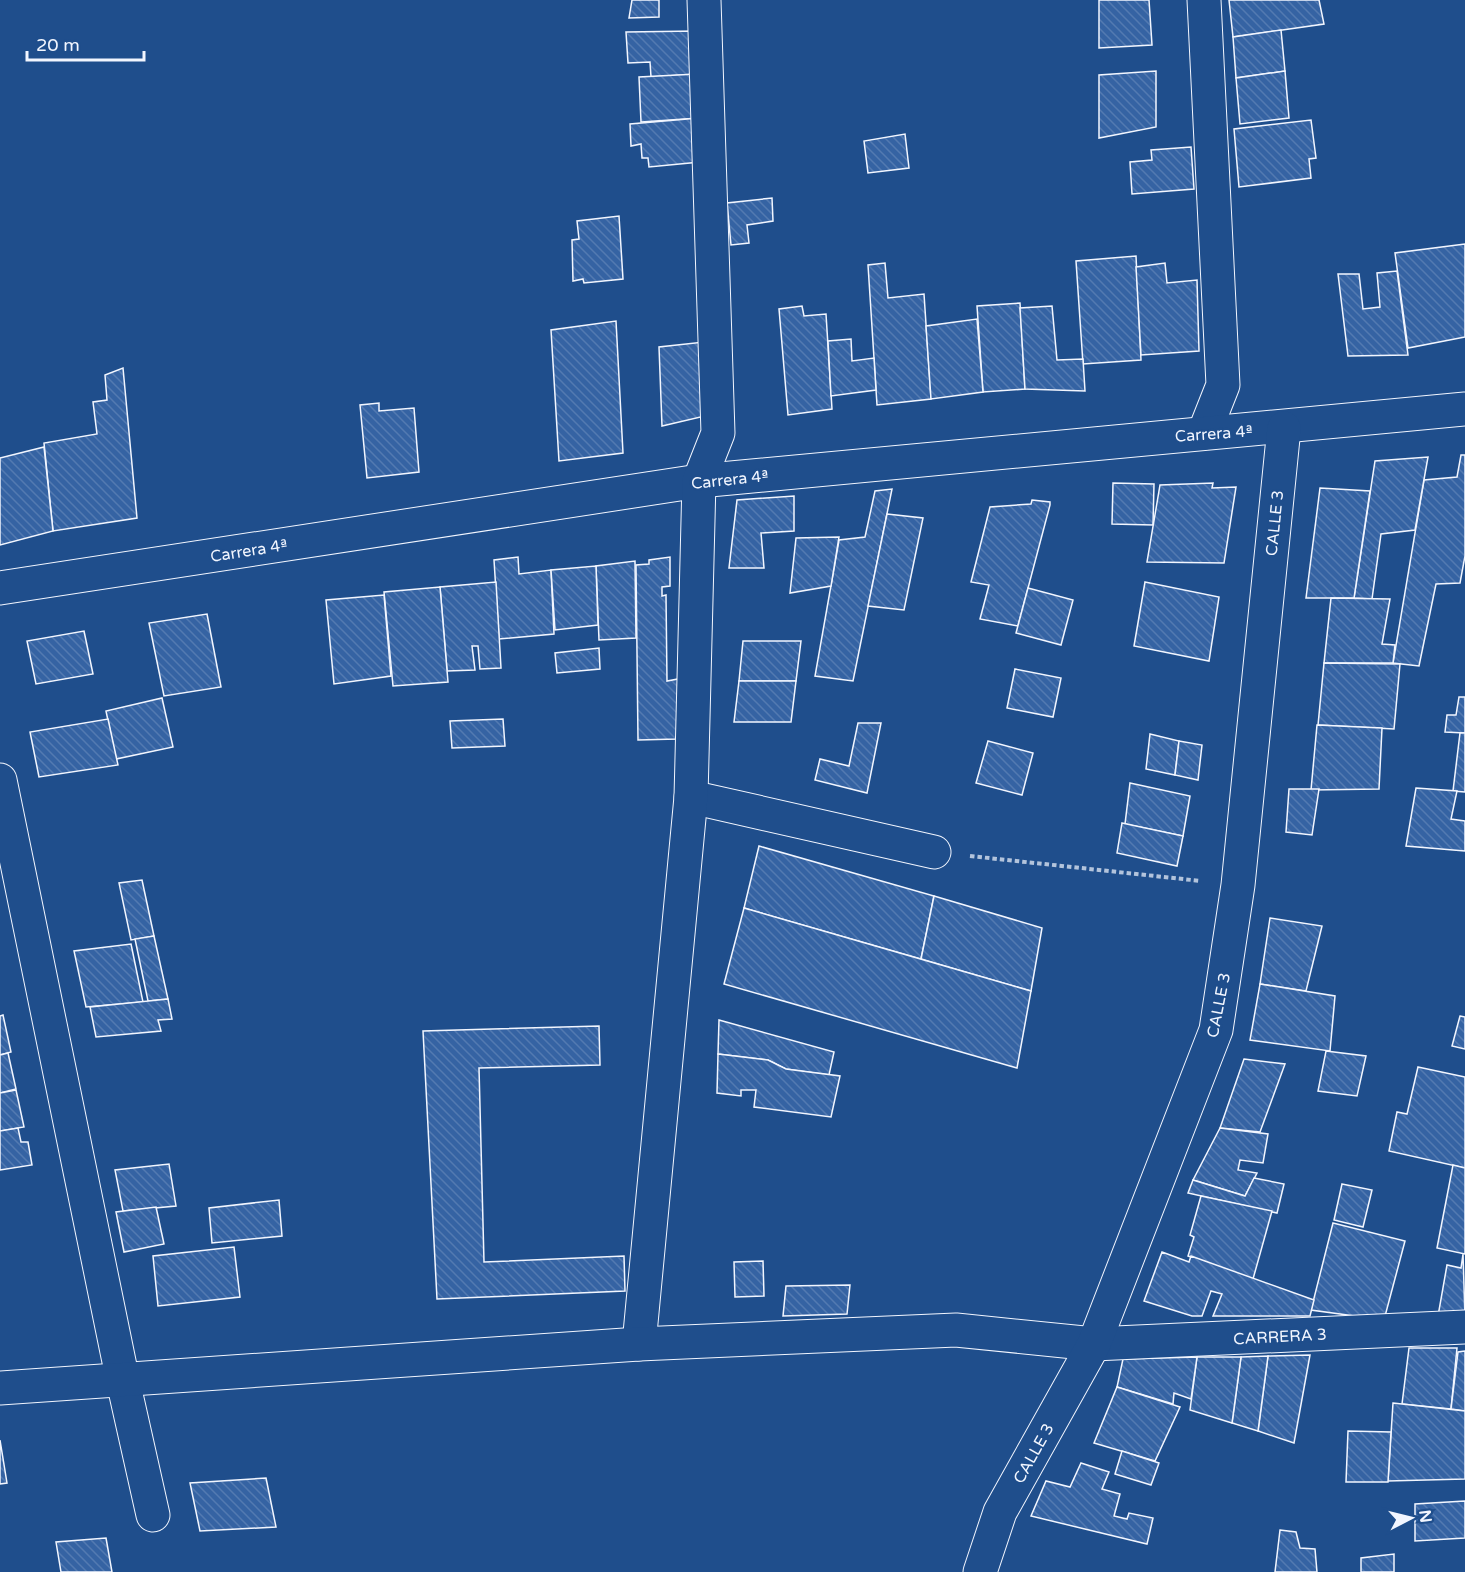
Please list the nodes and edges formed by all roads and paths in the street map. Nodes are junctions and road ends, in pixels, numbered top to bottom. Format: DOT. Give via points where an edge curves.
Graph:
graph roads {
  1 [pos="704,0"];
  2 [pos="1204,0"];
  3 [pos="1465,409"];
  4 [pos="1284,428"];
  5 [pos="1204,433"];
  6 [pos="699,481"];
  7 [pos="0,588"];
  8 [pos="0,780"];
  9 [pos="691,796"];
  10 [pos="934,852"];
  11 [pos="1238,885"];
  12 [pos="1465,1328"];
  13 [pos="639,1344"];
  14 [pos="1094,1344"];
  15 [pos="123,1381"];
  16 [pos="0,1388"];
  17 [pos="153,1515"];
  18 [pos="980,1572"];
  1 -- 6 [label="street" via="718,433"];
  2 -- 5 [label="street" via="1223,385"];
  3 -- 4 [label="street, Carrera 4ª"];
  4 -- 5 [label="street, Carrera 4ª"];
  4 -- 11 [label="street, CALLE 3"];
  5 -- 6 [label="street, Carrera 4ª"];
  6 -- 7 [label="street, Carrera 4ª"];
  6 -- 9 [label="street"];
  8 -- 15 [label="street"];
  9 -- 10 [label="street"];
  9 -- 13 [label="street"];
  10 -- 11 [label="path"];
  11 -- 14 [label="street, CALLE 3" via="1216,1030"];
  12 -- 14 [label="street, CARRERA 3"];
  13 -- 14 [label="street, CARRERA 3" via="956,1330"];
  13 -- 15 [label="street, CARRERA 3"];
  14 -- 18 [label="street, CALLE 3" via="1000,1512"];
  15 -- 16 [label="street, CARRERA 3"];
  15 -- 17 [label="street"];
}
